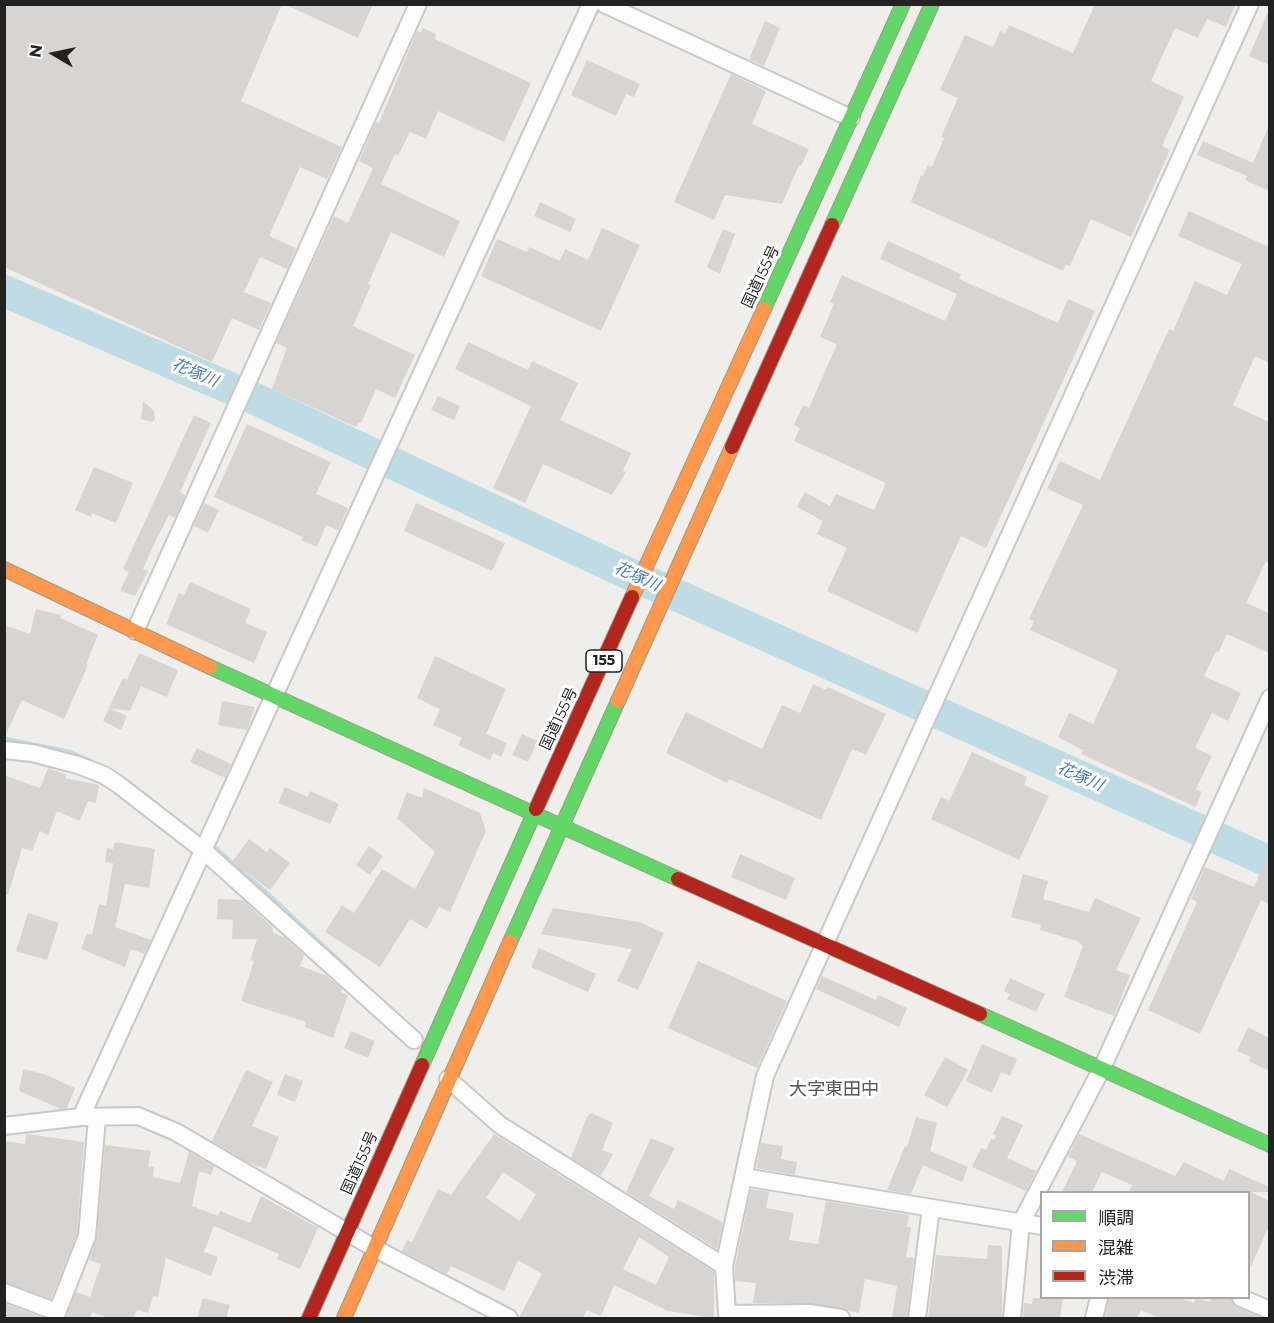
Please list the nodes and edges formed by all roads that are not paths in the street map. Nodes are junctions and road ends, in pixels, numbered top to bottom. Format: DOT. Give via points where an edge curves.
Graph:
graph roads {
  1 [pos="418,4"];
  2 [pos="591,4"];
  3 [pos="604,4"];
  4 [pos="903,4"];
  5 [pos="932,4"];
  6 [pos="1250,4"];
  7 [pos="851,118"];
  8 [pos="4,569"];
  9 [pos="135,631"];
  10 [pos="273,697"];
  11 [pos="1269,698"];
  12 [pos="4,750"];
  13 [pos="534,813"];
  14 [pos="562,826"];
  15 [pos="203,850"];
  16 [pos="824,943"];
  17 [pos="414,1040"];
  18 [pos="1102,1068"];
  19 [pos="448,1079"];
  20 [pos="89,1118"];
  21 [pos="4,1126"];
  22 [pos="1269,1145"];
  23 [pos="744,1177"];
  24 [pos="931,1208"];
  25 [pos="1021,1223"];
  26 [pos="1040,1226"];
  27 [pos="347,1232"];
  28 [pos="374,1248"];
  29 [pos="724,1266"];
  30 [pos="4,1292"];
  31 [pos="1099,1299"];
  32 [pos="1243,1299"];
  33 [pos="1269,1310"];
  34 [pos="477,1312"];
  35 [pos="56,1315"];
  36 [pos="726,1316"];
  37 [pos="309,1318"];
  38 [pos="344,1318"];
  39 [pos="509,1318"];
  40 [pos="841,1318"];
  41 [pos="917,1318"];
  42 [pos="1012,1318"];
  43 [pos="1094,1318"];
  1 -- 9 [label="street"];
  2 -- 10 [label="street"];
  3 -- 7 [label="street"];
  4 -- 7 [label="main road, 国道155号 / 155"];
  5 -- 14 [label="main road, 155"];
  6 -- 16 [label="street"];
  7 -- 13 [label="main road, 国道155号 / 155"];
  8 -- 9 [label="main road"];
  9 -- 10 [label="main road"];
  10 -- 13 [label="main road"];
  10 -- 15 [label="street"];
  11 -- 18 [label="street"];
  12 -- 15 [label="street" via="78,765 104,775"];
  13 -- 14 [label="main road"];
  13 -- 27 [label="main road, 国道155号 / 155"];
  14 -- 16 [label="main road"];
  14 -- 19 [label="main road, 155"];
  15 -- 17 [label="street"];
  15 -- 20 [label="street"];
  16 -- 18 [label="main road"];
  16 -- 23 [label="street" via="765,1076"];
  18 -- 22 [label="main road"];
  18 -- 25 [label="street"];
  19 -- 28 [label="main road, 155"];
  19 -- 29 [label="street" via="500,1125"];
  20 -- 21 [label="street"];
  20 -- 27 [label="street" via="138,1116 176,1132"];
  20 -- 35 [label="street" via="87,1236"];
  23 -- 24 [label="street"];
  23 -- 29 [label="street"];
  24 -- 25 [label="street"];
  24 -- 41 [label="street"];
  25 -- 26 [label="street"];
  25 -- 42 [label="street"];
  27 -- 28 [label="street"];
  27 -- 37 [label="main road, 国道155号 / 155"];
  28 -- 34 [label="street"];
  28 -- 38 [label="main road, 155"];
  29 -- 36 [label="street"];
  30 -- 35 [label="street"];
  31 -- 43 [label="street"];
  32 -- 33 [label="street"];
  34 -- 39 [label="street"];
  36 -- 40 [label="street" via="809,1313"];
}
